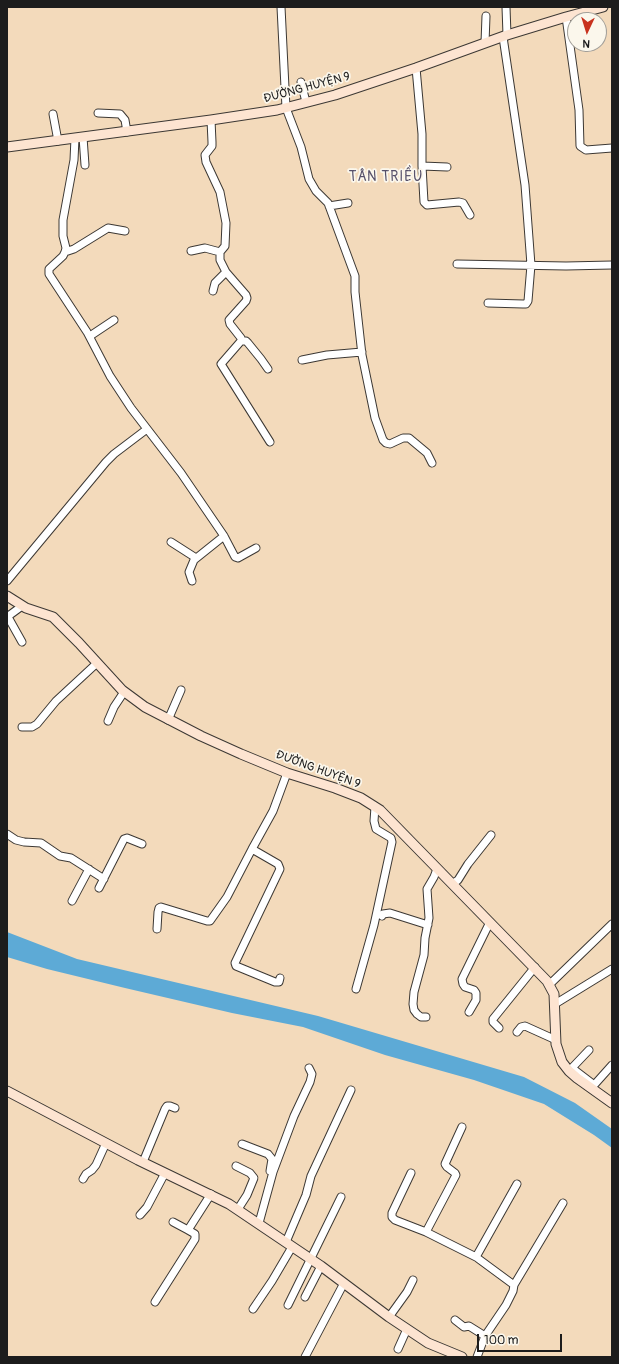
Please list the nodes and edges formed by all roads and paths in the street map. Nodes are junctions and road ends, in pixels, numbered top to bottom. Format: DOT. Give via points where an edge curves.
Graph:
graph roads {
  1 [pos="281,7"];
  2 [pos="506,7"];
  3 [pos="603,7"];
  4 [pos="486,16"];
  5 [pos="566,16"];
  6 [pos="505,36"];
  7 [pos="485,43"];
  8 [pos="416,68"];
  9 [pos="301,82"];
  10 [pos="306,102"];
  11 [pos="286,108"];
  12 [pos="98,113"];
  13 [pos="53,114"];
  14 [pos="211,120"];
  15 [pos="127,132"];
  16 [pos="79,138"];
  17 [pos="58,141"];
  18 [pos="7,147"];
  19 [pos="612,148"];
  20 [pos="85,165"];
  21 [pos="422,166"];
  22 [pos="448,167"];
  23 [pos="348,203"];
  24 [pos="329,206"];
  25 [pos="470,214"];
  26 [pos="125,231"];
  27 [pos="191,251"];
  28 [pos="65,252"];
  29 [pos="220,252"];
  30 [pos="457,264"];
  31 [pos="531,265"];
  32 [pos="612,265"];
  33 [pos="226,272"];
  34 [pos="213,291"];
  35 [pos="488,303"];
  36 [pos="114,320"];
  37 [pos="90,336"];
  38 [pos="242,341"];
  39 [pos="362,352"];
  40 [pos="302,360"];
  41 [pos="268,369"];
  42 [pos="147,428"];
  43 [pos="270,442"];
  44 [pos="432,463"];
  45 [pos="224,536"];
  46 [pos="172,542"];
  47 [pos="256,548"];
  48 [pos="196,558"];
  49 [pos="7,581"];
  50 [pos="192,581"];
  51 [pos="7,596"];
  52 [pos="22,606"];
  53 [pos="7,617"];
  54 [pos="22,642"];
  55 [pos="97,663"];
  56 [pos="181,690"];
  57 [pos="124,692"];
  58 [pos="168,720"];
  59 [pos="108,721"];
  60 [pos="22,727"];
  61 [pos="287,773"];
  62 [pos="375,807"];
  63 [pos="7,834"];
  64 [pos="491,835"];
  65 [pos="142,844"];
  66 [pos="252,849"];
  67 [pos="89,869"];
  68 [pos="437,869"];
  69 [pos="104,879"];
  70 [pos="452,884"];
  71 [pos="99,888"];
  72 [pos="72,901"];
  73 [pos="382,916"];
  74 [pos="490,922"];
  75 [pos="612,924"];
  76 [pos="428,925"];
  77 [pos="157,929"];
  78 [pos="535,967"];
  79 [pos="612,969"];
  80 [pos="280,978"];
  81 [pos="550,984"];
  82 [pos="356,989"];
  83 [pos="555,1004"];
  84 [pos="469,1012"];
  85 [pos="426,1018"];
  86 [pos="499,1028"];
  87 [pos="517,1032"];
  88 [pos="556,1040"];
  89 [pos="588,1050"];
  90 [pos="612,1065"];
  91 [pos="309,1068"];
  92 [pos="570,1070"];
  93 [pos="351,1090"];
  94 [pos="7,1091"];
  95 [pos="612,1103"];
  96 [pos="175,1108"];
  97 [pos="462,1127"];
  98 [pos="106,1143"];
  99 [pos="242,1144"];
  100 [pos="143,1162"];
  101 [pos="236,1166"];
  102 [pos="165,1173"];
  103 [pos="412,1173"];
  104 [pos="83,1179"];
  105 [pos="517,1184"];
  106 [pos="211,1194"];
  107 [pos="341,1197"];
  108 [pos="563,1203"];
  109 [pos="238,1209"];
  110 [pos="140,1215"];
  111 [pos="173,1222"];
  112 [pos="258,1222"];
  113 [pos="188,1230"];
  114 [pos="426,1232"];
  115 [pos="289,1244"];
  116 [pos="476,1257"];
  117 [pos="310,1259"];
  118 [pos="321,1266"];
  119 [pos="413,1280"];
  120 [pos="344,1283"];
  121 [pos="514,1285"];
  122 [pos="305,1297"];
  123 [pos="155,1302"];
  124 [pos="288,1305"];
  125 [pos="253,1309"];
  126 [pos="389,1317"];
  127 [pos="455,1320"];
  128 [pos="407,1329"];
  129 [pos="485,1336"];
  130 [pos="398,1349"];
  131 [pos="449,1355"];
  132 [pos="305,1357"];
  133 [pos="462,1357"];
  134 [pos="477,1357"];
  1 -- 11 [label="street"];
  2 -- 6 [label="street"];
  3 -- 5 [label="street, ĐƯỜNG HUYỆN 9"];
  4 -- 7 [label="street"];
  5 -- 6 [label="street, ĐƯỜNG HUYỆN 9"];
  5 -- 19 [label="street" via="579,110 580,146 586,150"];
  6 -- 7 [label="street, ĐƯỜNG HUYỆN 9"];
  6 -- 31 [label="street" via="525,185"];
  7 -- 8 [label="street, ĐƯỜNG HUYỆN 9"];
  8 -- 10 [label="street, ĐƯỜNG HUYỆN 9"];
  8 -- 21 [label="street"];
  9 -- 10 [label="street"];
  10 -- 11 [label="street, ĐƯỜNG HUYỆN 9"];
  11 -- 14 [label="street, ĐƯỜNG HUYỆN 9"];
  11 -- 24 [label="street" via="301,147 309,179"];
  12 -- 15 [label="street" via="120,114 125,120"];
  13 -- 17 [label="street"];
  14 -- 15 [label="street, ĐƯỜNG HUYỆN 9"];
  14 -- 29 [label="street" via="212,146 205,155 220,192 226,223 225,246"];
  15 -- 16 [label="street, ĐƯỜNG HUYỆN 9"];
  16 -- 17 [label="street, ĐƯỜNG HUYỆN 9"];
  16 -- 20 [label="street"];
  16 -- 28 [label="street" via="62,220"];
  17 -- 18 [label="street, ĐƯỜNG HUYỆN 9"];
  21 -- 22 [label="street"];
  21 -- 25 [label="street" via="425,204 459,202 466,206"];
  23 -- 24 [label="street"];
  24 -- 39 [label="street" via="355,276"];
  26 -- 28 [label="street" via="108,228"];
  27 -- 29 [label="street" via="205,248"];
  28 -- 37 [label="street" via="49,269 49,274"];
  29 -- 33 [label="street" via="220,260"];
  30 -- 31 [label="street"];
  31 -- 32 [label="street"];
  31 -- 35 [label="street" via="526,304"];
  33 -- 34 [label="street" via="215,283"];
  33 -- 38 [label="street" via="247,298 229,320"];
  36 -- 37 [label="street"];
  37 -- 42 [label="street" via="110,376"];
  38 -- 41 [label="street" via="248,343"];
  38 -- 43 [label="street" via="221,364"];
  39 -- 40 [label="street"];
  39 -- 44 [label="street" via="375,418 383,440 388,445 409,438 427,453"];
  42 -- 45 [label="street"];
  42 -- 49 [label="street" via="106,462"];
  45 -- 47 [label="street" via="236,558"];
  45 -- 48 [label="street"];
  46 -- 48 [label="street"];
  48 -- 50 [label="street" via="189,572"];
  51 -- 52 [label="street, ĐƯỜNG HUYỆN 9"];
  52 -- 53 [label="street"];
  52 -- 55 [label="street, ĐƯỜNG HUYỆN 9" via="53,618"];
  53 -- 54 [label="street"];
  55 -- 57 [label="street, ĐƯỜNG HUYỆN 9"];
  55 -- 60 [label="street" via="56,701 37,724"];
  56 -- 58 [label="street"];
  57 -- 58 [label="street, ĐƯỜNG HUYỆN 9"];
  57 -- 59 [label="street"];
  58 -- 61 [label="street, ĐƯỜNG HUYỆN 9"];
  61 -- 62 [label="street, ĐƯỜNG HUYỆN 9" via="361,798"];
  61 -- 66 [label="street" via="273,810"];
  62 -- 68 [label="street, ĐƯỜNG HUYỆN 9"];
  62 -- 82 [label="street" via="375,827 391,838 392,842 374,925"];
  63 -- 67 [label="street" via="16,840 41,843 60,856 71,858"];
  64 -- 70 [label="street" via="458,880"];
  65 -- 69 [label="street" via="124,839"];
  66 -- 77 [label="street" via="227,898 210,921 161,907 158,912"];
  66 -- 80 [label="street" via="278,864 280,869 235,965 275,982 279,982"];
  67 -- 69 [label="street"];
  67 -- 72 [label="street"];
  68 -- 70 [label="street, ĐƯỜNG HUYỆN 9"];
  68 -- 76 [label="street" via="427,889"];
  69 -- 71 [label="street"];
  70 -- 74 [label="street, ĐƯỜNG HUYỆN 9"];
  73 -- 76 [label="street" via="390,913"];
  74 -- 78 [label="street, ĐƯỜNG HUYỆN 9"];
  74 -- 84 [label="street" via="462,979 465,987 476,993 476,1000"];
  75 -- 81 [label="street"];
  76 -- 85 [label="street" via="413,1004 417,1014"];
  78 -- 81 [label="street, ĐƯỜNG HUYỆN 9"];
  78 -- 86 [label="street" via="493,1019"];
  79 -- 83 [label="street"];
  81 -- 83 [label="street, ĐƯỜNG HUYỆN 9"];
  83 -- 88 [label="street, ĐƯỜNG HUYỆN 9"];
  87 -- 88 [label="street" via="525,1026"];
  88 -- 92 [label="street, ĐƯỜNG HUYỆN 9" via="560,1057"];
  89 -- 92 [label="street"];
  90 -- 92 [label="street" via="595,1084"];
  91 -- 112 [label="street" via="312,1074 310,1082 294,1116"];
  92 -- 95 [label="street, ĐƯỜNG HUYỆN 9"];
  93 -- 115 [label="street" via="311,1176"];
  94 -- 98 [label="street"];
  96 -- 100 [label="street" via="167,1106 165,1109"];
  97 -- 114 [label="street" via="445,1164 456,1175"];
  98 -- 100 [label="street"];
  98 -- 104 [label="street" via="96,1165"];
  99 -- 112 [label="street" via="268,1154 272,1159"];
  100 -- 102 [label="street"];
  101 -- 109 [label="street" via="250,1172 254,1178"];
  102 -- 106 [label="street"];
  102 -- 110 [label="street"];
  103 -- 114 [label="street" via="392,1214 395,1220"];
  105 -- 116 [label="street"];
  106 -- 109 [label="street"];
  106 -- 113 [label="street"];
  107 -- 117 [label="street"];
  108 -- 121 [label="street"];
  109 -- 112 [label="street"];
  111 -- 113 [label="street"];
  112 -- 115 [label="street"];
  113 -- 123 [label="street" via="195,1234 195,1239"];
  114 -- 116 [label="street"];
  115 -- 117 [label="street"];
  115 -- 125 [label="street" via="272,1280"];
  116 -- 121 [label="street"];
  117 -- 118 [label="street"];
  117 -- 124 [label="street"];
  118 -- 120 [label="street"];
  118 -- 122 [label="street"];
  119 -- 126 [label="street"];
  120 -- 126 [label="street"];
  120 -- 132 [label="street"];
  121 -- 129 [label="street" via="506,1305"];
  126 -- 128 [label="street"];
  127 -- 129 [label="street"];
  128 -- 130 [label="street"];
  128 -- 131 [label="street"];
  129 -- 134 [label="street"];
  131 -- 133 [label="street"];
}
